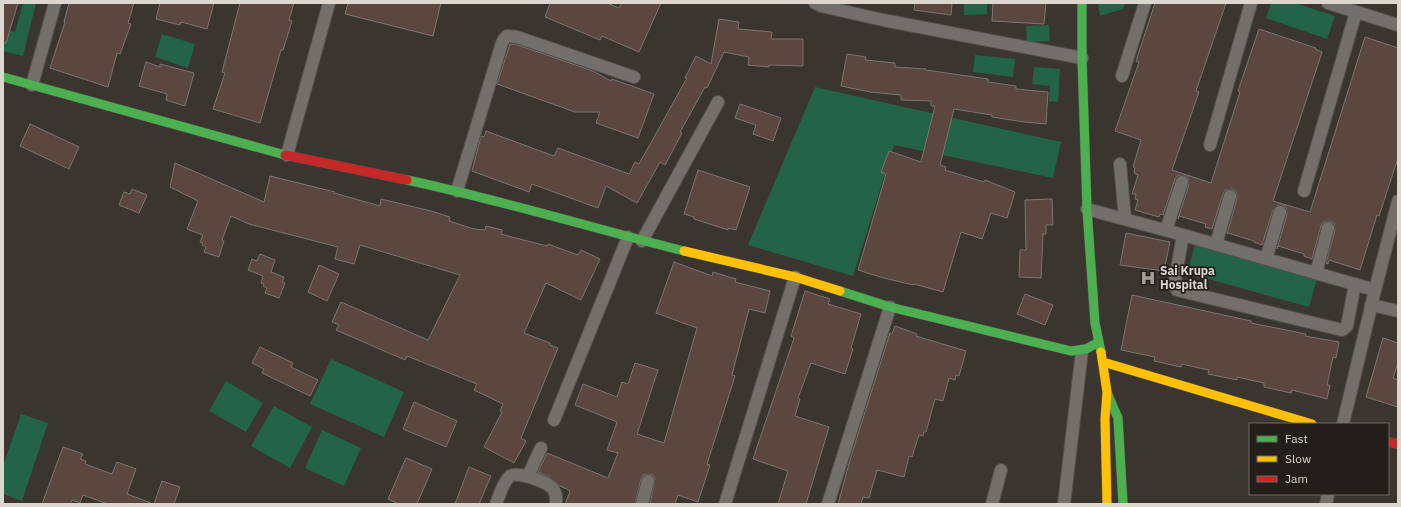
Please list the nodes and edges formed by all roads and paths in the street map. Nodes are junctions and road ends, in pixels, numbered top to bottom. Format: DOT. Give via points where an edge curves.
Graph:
graph roads {
  1 [pos="55,3"];
  2 [pos="328,3"];
  3 [pos="815,3"];
  4 [pos="1082,3"];
  5 [pos="1145,3"];
  6 [pos="1251,3"];
  7 [pos="1328,3"];
  8 [pos="1356,12"];
  9 [pos="1398,25"];
  10 [pos="1082,58"];
  11 [pos="1122,76"];
  12 [pos="3,77"];
  13 [pos="634,77"];
  14 [pos="32,85"];
  15 [pos="718,102"];
  16 [pos="1210,145"];
  17 [pos="287,155"];
  18 [pos="1120,164"];
  19 [pos="1182,182"];
  20 [pos="457,191"];
  21 [pos="1304,191"];
  22 [pos="1230,196"];
  23 [pos="1398,201"];
  24 [pos="1086,209"];
  25 [pos="1280,212"];
  26 [pos="1125,219"];
  27 [pos="1328,228"];
  28 [pos="1166,230"];
  29 [pos="1183,235"];
  30 [pos="628,237"];
  31 [pos="642,241"];
  32 [pos="1216,244"];
  33 [pos="1266,259"];
  34 [pos="1316,273"];
  35 [pos="795,277"];
  36 [pos="1355,284"];
  37 [pos="1375,290"];
  38 [pos="1371,305"];
  39 [pos="890,306"];
  40 [pos="1398,311"];
  41 [pos="1099,342"];
  42 [pos="1082,351"];
  43 [pos="1103,362"];
  44 [pos="1107,392"];
  45 [pos="554,420"];
  46 [pos="1308,423"];
  47 [pos="1343,423"];
  48 [pos="541,448"];
  49 [pos="1001,470"];
  50 [pos="528,476"];
  51 [pos="648,481"];
  52 [pos="496,504"];
  53 [pos="556,504"];
  54 [pos="642,504"];
  55 [pos="725,504"];
  56 [pos="828,504"];
  57 [pos="992,504"];
  58 [pos="1064,504"];
  59 [pos="1107,504"];
  60 [pos="1123,504"];
  1 -- 14 [label="street"];
  2 -- 17 [label="street"];
  3 -- 10 [label="street" via="883,20"];
  4 -- 10 [label="street"];
  5 -- 11 [label="street"];
  6 -- 16 [label="street"];
  7 -- 8 [label="street"];
  8 -- 9 [label="street"];
  8 -- 21 [label="street"];
  10 -- 24 [label="street"];
  12 -- 14 [label="street"];
  13 -- 20 [label="street" via="517,37 507,36 502,43"];
  14 -- 17 [label="street"];
  15 -- 31 [label="street"];
  17 -- 20 [label="street"];
  18 -- 26 [label="street"];
  19 -- 28 [label="street"];
  20 -- 30 [label="street"];
  22 -- 32 [label="street"];
  23 -- 37 [label="street"];
  24 -- 26 [label="street"];
  24 -- 41 [label="street" via="1095,323"];
  25 -- 33 [label="street"];
  26 -- 28 [label="street"];
  27 -- 34 [label="street"];
  28 -- 29 [label="street"];
  29 -- 32 [label="street"];
  29 -- 36 [label="street" via="1174,285 1177,290 1342,330 1347,326"];
  30 -- 31 [label="street"];
  30 -- 45 [label="street"];
  31 -- 35 [label="street"];
  32 -- 33 [label="street"];
  33 -- 34 [label="street"];
  34 -- 36 [label="street"];
  35 -- 39 [label="street"];
  35 -- 55 [label="street"];
  36 -- 37 [label="street"];
  37 -- 38 [label="street"];
  38 -- 40 [label="street"];
  38 -- 47 [label="street"];
  39 -- 42 [label="street" via="1071,351"];
  39 -- 56 [label="street"];
  41 -- 42 [label="street"];
  41 -- 43 [label="street"];
  42 -- 58 [label="street"];
  43 -- 44 [label="street"];
  43 -- 46 [label="street"];
  44 -- 59 [label="street"];
  44 -- 60 [label="street" via="1118,418"];
  48 -- 50 [label="street"];
  49 -- 57 [label="street"];
  50 -- 52 [label="street" via="510,476"];
  50 -- 53 [label="street" via="552,488 556,494"];
  51 -- 54 [label="street"];
}
